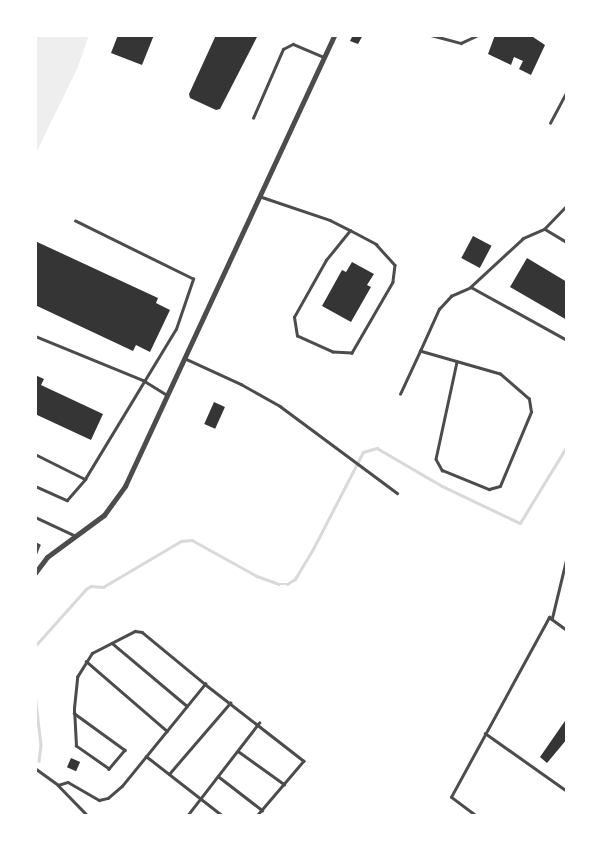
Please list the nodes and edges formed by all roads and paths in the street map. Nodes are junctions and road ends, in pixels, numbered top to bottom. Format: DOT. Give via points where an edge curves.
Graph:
graph roads {
  1 [pos="334,35"];
  2 [pos="431,35"];
  3 [pos="478,35"];
  4 [pos="324,57"];
  5 [pos="567,91"];
  6 [pos="253,118"];
  7 [pos="551,123"];
  8 [pos="260,196"];
  9 [pos="567,206"];
  10 [pos="75,221"];
  11 [pos="545,229"];
  12 [pos="350,230"];
  13 [pos="567,242"];
  14 [pos="471,287"];
  15 [pos="35,336"];
  16 [pos="567,340"];
  17 [pos="420,351"];
  18 [pos="184,358"];
  19 [pos="457,362"];
  20 [pos="143,380"];
  21 [pos="400,394"];
  22 [pos="167,395"];
  23 [pos="35,454"];
  24 [pos="85,479"];
  25 [pos="35,486"];
  26 [pos="397,493"];
  27 [pos="35,517"];
  28 [pos="76,536"];
  29 [pos="35,543"];
  30 [pos="35,553"];
  31 [pos="567,556"];
  32 [pos="46,558"];
  33 [pos="35,573"];
  34 [pos="552,619"];
  35 [pos="567,630"];
  36 [pos="112,643"];
  37 [pos="86,661"];
  38 [pos="205,684"];
  39 [pos="230,703"];
  40 [pos="187,706"];
  41 [pos="74,713"];
  42 [pos="259,723"];
  43 [pos="167,731"];
  44 [pos="485,733"];
  45 [pos="237,751"];
  46 [pos="146,756"];
  47 [pos="35,768"];
  48 [pos="169,774"];
  49 [pos="218,776"];
  50 [pos="284,784"];
  51 [pos="58,785"];
  52 [pos="567,791"];
  53 [pos="201,798"];
  54 [pos="262,810"];
  55 [pos="88,816"];
  56 [pos="187,816"];
  57 [pos="223,816"];
  58 [pos="257,816"];
  59 [pos="476,816"];
  1 -- 4 [label="street"];
  2 -- 3 [label="lane" via="461,43"];
  4 -- 6 [label="lane" via="292,44 283,49"];
  4 -- 8 [label="street"];
  5 -- 7 [label="lane"];
  8 -- 12 [label="lane"];
  8 -- 18 [label="street"];
  9 -- 11 [label="lane"];
  10 -- 20 [label="lane" via="193,279 176,329"];
  11 -- 13 [label="lane"];
  11 -- 14 [label="lane" via="523,239"];
  12 -- 12 [label="lane" via="376,244 395,265 393,282 352,353 333,352 297,335 294,317 326,260"];
  14 -- 16 [label="lane"];
  14 -- 17 [label="lane" via="451,296 439,309"];
  15 -- 20 [label="lane"];
  17 -- 19 [label="lane"];
  17 -- 21 [label="lane"];
  18 -- 22 [label="street"];
  18 -- 26 [label="lane" via="280,406"];
  19 -- 19 [label="lane" via="500,374 529,399 531,412 500,486 489,489 442,470 436,458"];
  20 -- 22 [label="lane"];
  20 -- 24 [label="lane"];
  22 -- 28 [label="street" via="125,486 104,515"];
  23 -- 24 [label="lane"];
  24 -- 25 [label="lane" via="67,500"];
  27 -- 28 [label="lane"];
  28 -- 32 [label="street"];
  29 -- 30 [label="lane" via="39,545"];
  30 -- 32 [label="lane"];
  31 -- 34 [label="lane"];
  32 -- 33 [label="street"];
  34 -- 35 [label="lane"];
  34 -- 44 [label="lane" via="549,617"];
  36 -- 37 [label="lane"];
  36 -- 38 [label="lane" via="142,632"];
  36 -- 40 [label="lane"];
  37 -- 41 [label="lane" via="77,677"];
  37 -- 43 [label="lane"];
  38 -- 39 [label="lane"];
  38 -- 40 [label="lane"];
  39 -- 42 [label="lane"];
  39 -- 48 [label="lane"];
  40 -- 43 [label="lane"];
  41 -- 41 [label="lane" via="76,746 109,769 125,751"];
  42 -- 45 [label="lane"];
  42 -- 50 [label="lane" via="304,761"];
  43 -- 46 [label="lane"];
  44 -- 52 [label="lane"];
  44 -- 59 [label="lane" via="451,797"];
  45 -- 49 [label="lane"];
  45 -- 50 [label="lane"];
  46 -- 48 [label="lane"];
  46 -- 51 [label="lane" via="108,798 99,800 68,782"];
  47 -- 51 [label="lane"];
  48 -- 53 [label="lane"];
  49 -- 53 [label="lane"];
  49 -- 54 [label="lane"];
  50 -- 54 [label="lane"];
  51 -- 55 [label="lane"];
  53 -- 56 [label="lane"];
  53 -- 57 [label="lane"];
  54 -- 58 [label="lane"];
}
